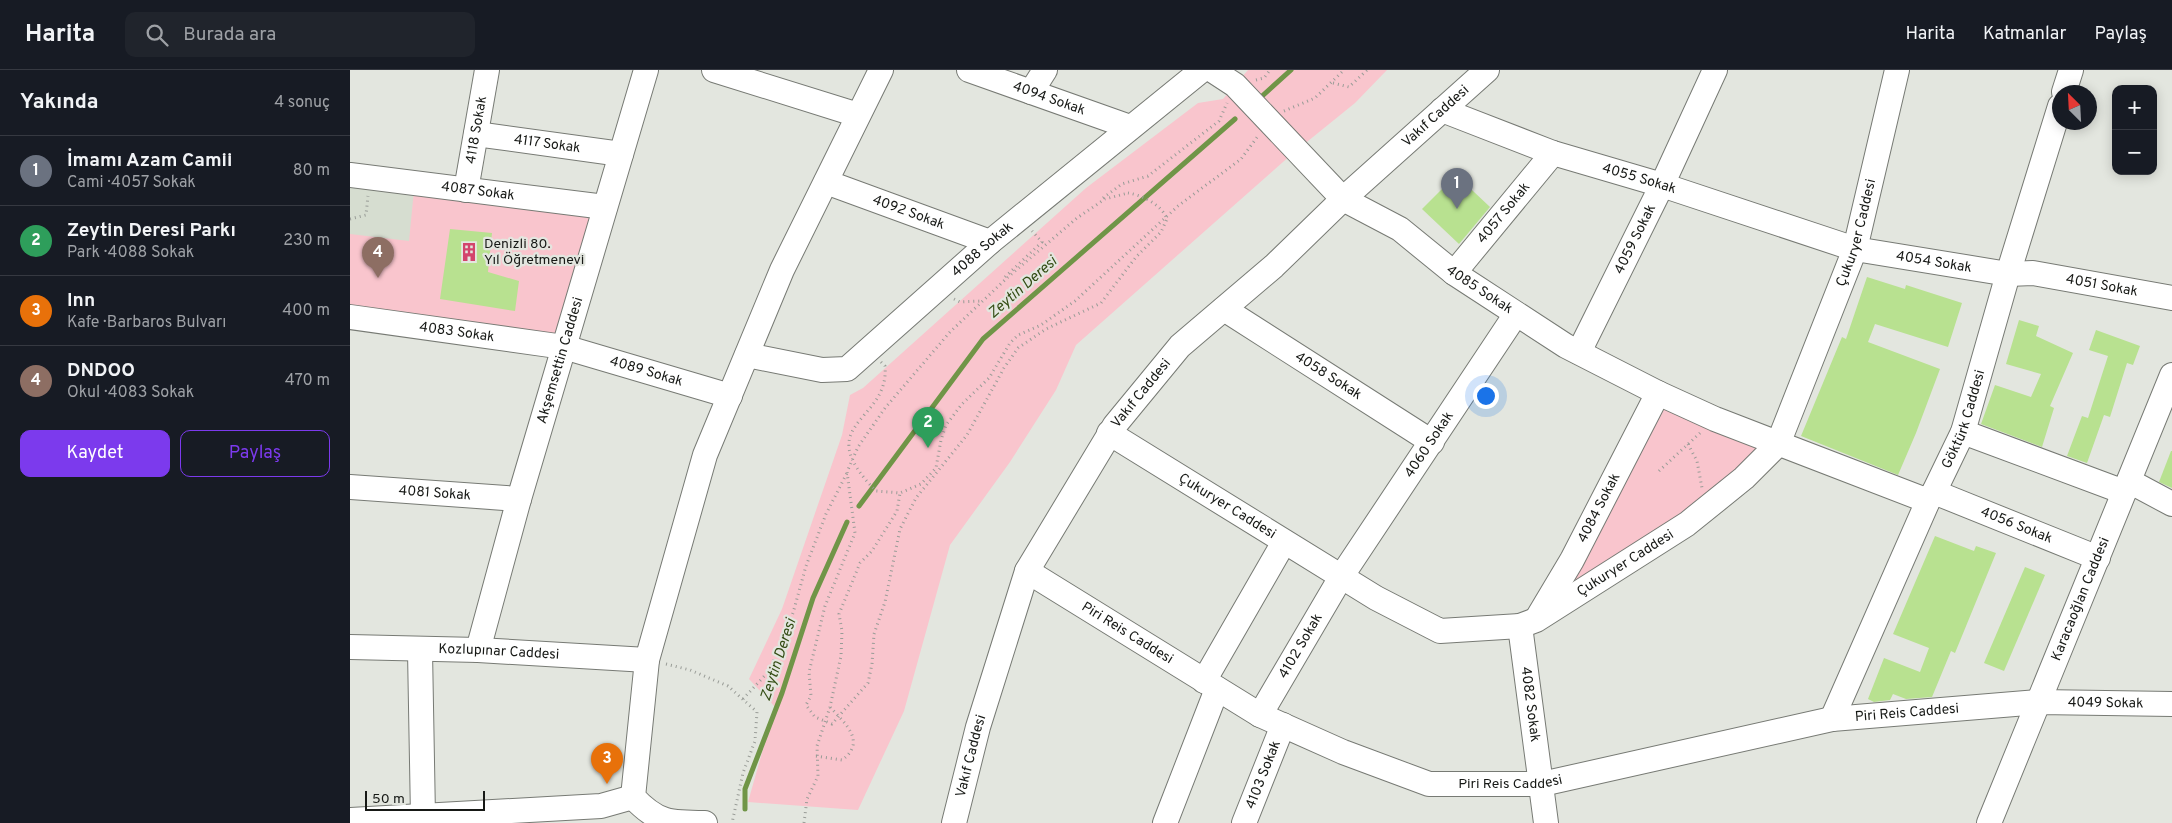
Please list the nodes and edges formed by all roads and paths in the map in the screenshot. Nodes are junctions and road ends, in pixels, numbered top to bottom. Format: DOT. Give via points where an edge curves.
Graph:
graph roads {
  1 [pos="487,70"];
  2 [pos="646,70"];
  3 [pos="714,70"];
  4 [pos="880,70"];
  5 [pos="969,70"];
  6 [pos="1045,70"];
  7 [pos="1202,70"];
  8 [pos="1212,70"];
  9 [pos="1344,70"];
  10 [pos="1367,70"];
  11 [pos="1487,70"];
  12 [pos="1715,70"];
  13 [pos="1896,70"];
  14 [pos="2071,70"];
  15 [pos="1333,83"];
  16 [pos="2066,85"];
  17 [pos="1235,86"];
  18 [pos="1031,92"];
  19 [pos="1442,110"];
  20 [pos="858,115"];
  21 [pos="1265,119"];
  22 [pos="1130,127"];
  23 [pos="2053,130"];
  24 [pos="476,134"];
  25 [pos="1553,152"];
  26 [pos="621,154"];
  27 [pos="360,176"];
  28 [pos="826,182"];
  29 [pos="1662,185"];
  30 [pos="466,190"];
  31 [pos="1343,198"];
  32 [pos="605,207"];
  33 [pos="1167,217"];
  34 [pos="1077,218"];
  35 [pos="350,219"];
  36 [pos="1068,224"];
  37 [pos="990,242"];
  38 [pos="1042,242"];
  39 [pos="1846,246"];
  40 [pos="1454,273"];
  41 [pos="2033,273"];
  42 [pos="2008,274"];
  43 [pos="937,289"];
  44 [pos="994,290"];
  45 [pos="988,296"];
  46 [pos="2172,298"];
  47 [pos="1224,309"];
  48 [pos="1516,314"];
  49 [pos="350,317"];
  50 [pos="564,346"];
  51 [pos="868,350"];
  52 [pos="1579,352"];
  53 [pos="746,355"];
  54 [pos="2172,375"];
  55 [pos="1658,393"];
  56 [pos="730,396"];
  57 [pos="1715,419"];
  58 [pos="1963,432"];
  59 [pos="1109,433"];
  60 [pos="1432,442"];
  61 [pos="1688,444"];
  62 [pos="1783,446"];
  63 [pos="853,459"];
  64 [pos="1659,471"];
  65 [pos="847,472"];
  66 [pos="2127,486"];
  67 [pos="350,487"];
  68 [pos="900,493"];
  69 [pos="1931,497"];
  70 [pos="519,500"];
  71 [pos="2172,504"];
  72 [pos="1704,511"];
  73 [pos="1284,542"];
  74 [pos="2098,558"];
  75 [pos="1027,572"];
  76 [pos="1342,577"];
  77 [pos="1528,623"];
  78 [pos="350,647"];
  79 [pos="420,650"];
  80 [pos="478,650"];
  81 [pos="647,660"];
  82 [pos="1211,685"];
  83 [pos="743,699"];
  84 [pos="2039,702"];
  85 [pos="2172,704"];
  86 [pos="830,707"];
  87 [pos="1260,715"];
  88 [pos="839,716"];
  89 [pos="1832,719"];
  90 [pos="825,721"];
  91 [pos="1283,725"];
  92 [pos="816,756"];
  93 [pos="1542,784"];
  94 [pos="640,811"];
  95 [pos="423,817"];
  96 [pos="350,820"];
  97 [pos="671,823"];
  98 [pos="705,823"];
  99 [pos="732,823"];
  100 [pos="804,823"];
  101 [pos="954,823"];
  102 [pos="1165,823"];
  103 [pos="1244,823"];
  104 [pos="1546,823"];
  105 [pos="1989,823"];
  1 -- 24 [label="street, 4118 Sokak"];
  2 -- 26 [label="street, Akşemsettin Caddesi"];
  3 -- 20 [label="street"];
  4 -- 20 [label="street"];
  5 -- 18 [label="street, 4094 Sokak"];
  6 -- 18 [label="street"];
  7 -- 22 [label="street, 4088 Sokak"];
  8 -- 17 [label="street, 4085 Sokak"];
  9 -- 15 [label="path"];
  10 -- 15 [label="path" via="1349,87"];
  11 -- 19 [label="street, Vakıf Caddesi"];
  12 -- 29 [label="street, 4059 Sokak"];
  13 -- 39 [label="street, Çukuryer Caddesi"];
  14 -- 16 [label="street"];
  15 -- 21 [label="path" via="1315,98"];
  17 -- 21 [label="street, 4085 Sokak"];
  17 -- 34 [label="path" via="1219,121 1148,176 1122,184"];
  18 -- 22 [label="street, 4094 Sokak"];
  19 -- 25 [label="street, 4055 Sokak"];
  19 -- 31 [label="street, Vakıf Caddesi"];
  20 -- 28 [label="street"];
  21 -- 31 [label="street, 4085 Sokak"];
  21 -- 33 [label="path" via="1257,138 1241,159"];
  22 -- 37 [label="street, 4088 Sokak"];
  23 -- 42 [label="street, Göktürk Caddesi"];
  24 -- 26 [label="street, 4117 Sokak"];
  24 -- 30 [label="street, 4118 Sokak"];
  25 -- 29 [label="street, 4055 Sokak"];
  25 -- 40 [label="street, 4057 Sokak"];
  26 -- 32 [label="street, Akşemsettin Caddesi"];
  27 -- 30 [label="street, 4087 Sokak"];
  27 -- 35 [label="path" via="366,216"];
  28 -- 37 [label="street, 4092 Sokak"];
  28 -- 53 [label="street" via="782,270"];
  29 -- 39 [label="street, 4055 Sokak"];
  29 -- 52 [label="street, 4059 Sokak"];
  30 -- 32 [label="street, 4087 Sokak"];
  31 -- 40 [label="street, 4085 Sokak" via="1400,230"];
  31 -- 47 [label="street, Vakıf Caddesi" via="1274,266"];
  32 -- 50 [label="street, Akşemsettin Caddesi"];
  33 -- 34 [label="path" via="1140,195 1128,193 1105,199"];
  33 -- 68 [label="path" via="1075,301 1010,343 989,378 946,425 936,468 921,484"];
  33 -- 88 [label="path" via="1161,232 1136,257 1101,303 1046,329 1018,348 967,435 916,498 900,529 885,602 874,634 868,683"];
  34 -- 36 [label="path"];
  34 -- 44 [label="path"];
  37 -- 43 [label="street, 4088 Sokak"];
  38 -- 44 [label="path"];
  39 -- 42 [label="street, 4054 Sokak"];
  39 -- 62 [label="street, Çukuryer Caddesi"];
  40 -- 48 [label="street, 4085 Sokak"];
  41 -- 42 [label="street, 4054 Sokak"];
  41 -- 46 [label="street, 4051 Sokak"];
  42 -- 58 [label="street, Göktürk Caddesi"];
  43 -- 45 [label="path" via="960,302 981,301"];
  43 -- 51 [label="street, 4088 Sokak"];
  44 -- 45 [label="path"];
  45 -- 63 [label="path" via="950,332 886,408"];
  47 -- 59 [label="street, Vakıf Caddesi" via="1180,346"];
  47 -- 60 [label="street, 4058 Sokak"];
  48 -- 52 [label="street, 4085 Sokak"];
  48 -- 60 [label="street, 4060 Sokak"];
  49 -- 50 [label="street, 4083 Sokak"];
  50 -- 56 [label="street, 4089 Sokak"];
  50 -- 70 [label="street, Akşemsettin Caddesi"];
  51 -- 53 [label="street, 4088 Sokak" via="847,369 822,370"];
  51 -- 63 [label="path" via="885,366 886,380 880,395 851,430 848,443"];
  52 -- 55 [label="street, 4085 Sokak"];
  53 -- 56 [label="street"];
  54 -- 66 [label="street, Karacaoğlan Caddesi"];
  55 -- 57 [label="street, 4085 Sokak"];
  55 -- 77 [label="street, 4084 Sokak" via="1572,560"];
  56 -- 81 [label="street" via="705,455"];
  57 -- 61 [label="path"];
  57 -- 62 [label="street, 4085 Sokak"];
  58 -- 66 [label="street"];
  58 -- 69 [label="street, Göktürk Caddesi"];
  59 -- 73 [label="street, Çukuryer Caddesi"];
  59 -- 75 [label="street, Vakıf Caddesi"];
  60 -- 76 [label="street, 4060 Sokak"];
  61 -- 64 [label="path"];
  61 -- 72 [label="path" via="1697,461"];
  62 -- 69 [label="street, 4056 Sokak"];
  62 -- 72 [label="street, Çukuryer Caddesi"];
  63 -- 65 [label="path"];
  63 -- 68 [label="path" via="864,480 876,492"];
  65 -- 83 [label="path" via="826,514 770,670"];
  65 -- 90 [label="path" via="855,533 825,606 809,672 811,696 806,705 815,718"];
  66 -- 71 [label="street"];
  66 -- 74 [label="street, Karacaoğlan Caddesi"];
  67 -- 70 [label="street, 4081 Sokak"];
  68 -- 86 [label="path" via="897,511 872,551 860,563 841,607 841,656"];
  69 -- 74 [label="street, 4056 Sokak"];
  69 -- 89 [label="street, Göktürk Caddesi"];
  70 -- 80 [label="street, Akşemsettin Caddesi"];
  72 -- 77 [label="street, Çukuryer Caddesi"];
  73 -- 76 [label="street, Çukuryer Caddesi"];
  73 -- 82 [label="street"];
  74 -- 84 [label="street, Karacaoğlan Caddesi"];
  75 -- 82 [label="street, Piri Reis Caddesi"];
  75 -- 101 [label="street, Vakıf Caddesi" via="978,727"];
  76 -- 77 [label="street, Çukuryer Caddesi" via="1440,631"];
  76 -- 87 [label="street, 4102 Sokak"];
  77 -- 93 [label="street, 4082 Sokak"];
  78 -- 79 [label="street, Kozlupınar Caddesi"];
  79 -- 80 [label="street, Kozlupınar Caddesi"];
  79 -- 95 [label="street"];
  80 -- 81 [label="street, Kozlupınar Caddesi"];
  81 -- 83 [label="path" via="690,670 728,686"];
  81 -- 94 [label="street"];
  82 -- 87 [label="street, Piri Reis Caddesi"];
  82 -- 102 [label="street"];
  83 -- 99 [label="path" via="757,712 756,741 743,773"];
  84 -- 85 [label="street, 4049 Sokak"];
  84 -- 89 [label="street, Piri Reis Caddesi"];
  84 -- 105 [label="street, Karacaoğlan Caddesi"];
  86 -- 88 [label="path"];
  86 -- 90 [label="path"];
  87 -- 91 [label="street, Piri Reis Caddesi"];
  88 -- 90 [label="path" via="832,724"];
  88 -- 92 [label="path" via="849,726 854,742 851,754 842,760"];
  89 -- 93 [label="street, Piri Reis Caddesi"];
  90 -- 92 [label="path"];
  91 -- 93 [label="street, Piri Reis Caddesi" via="1343,752 1429,784"];
  91 -- 103 [label="street, 4103 Sokak"];
  92 -- 100 [label="path" via="818,776 807,799"];
  93 -- 104 [label="street, 4082 Sokak"];
  94 -- 95 [label="street" via="601,806"];
  94 -- 97 [label="street"];
  95 -- 96 [label="street"];
  97 -- 98 [label="street"];
}
